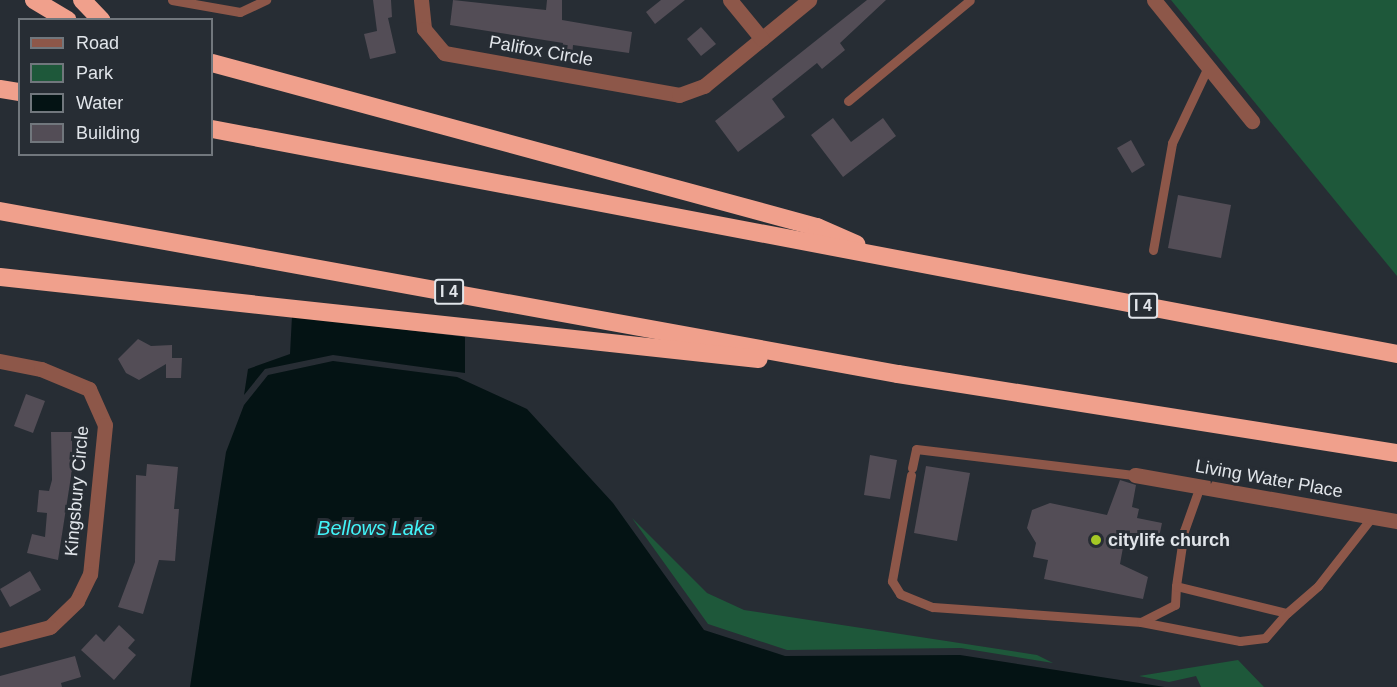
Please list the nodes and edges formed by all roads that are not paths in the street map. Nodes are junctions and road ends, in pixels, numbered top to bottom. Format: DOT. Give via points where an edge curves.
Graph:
graph roads {
  1 [pos="34,0"];
  2 [pos="82,0"];
  3 [pos="172,0"];
  4 [pos="266,0"];
  5 [pos="421,0"];
  6 [pos="730,0"];
  7 [pos="809,0"];
  8 [pos="970,0"];
  9 [pos="1154,0"];
  10 [pos="64,18"];
  11 [pos="99,18"];
  12 [pos="762,39"];
  13 [pos="214,64"];
  14 [pos="1208,67"];
  15 [pos="0,89"];
  16 [pos="18,92"];
  17 [pos="848,101"];
  18 [pos="1252,121"];
  19 [pos="213,129"];
  20 [pos="0,211"];
  21 [pos="1153,250"];
  22 [pos="888,258"];
  23 [pos="0,277"];
  24 [pos="1397,354"];
  25 [pos="0,361"];
  26 [pos="898,374"];
  27 [pos="1397,453"];
  28 [pos="1135,475"];
  29 [pos="1200,486"];
  30 [pos="1372,517"];
  31 [pos="1397,521"];
  32 [pos="1176,586"];
  33 [pos="1287,613"];
  34 [pos="1141,622"];
  35 [pos="0,640"];
  1 -- 10 [label="highway"];
  2 -- 11 [label="highway"];
  3 -- 4 [label="lane" via="240,12"];
  5 -- 12 [label="street, Palifox Circle" via="424,29 444,53 692,93"];
  6 -- 12 [label="street"];
  7 -- 12 [label="street"];
  8 -- 17 [label="lane"];
  9 -- 14 [label="street"];
  13 -- 22 [label="highway" via="817,228"];
  14 -- 18 [label="street"];
  14 -- 21 [label="lane" via="1172,143"];
  15 -- 16 [label="highway"];
  19 -- 22 [label="highway, I 4"];
  20 -- 26 [label="highway, I 4"];
  22 -- 24 [label="highway, I 4"];
  23 -- 26 [label="highway"];
  25 -- 35 [label="street, Kingsbury Circle" via="41,369 89,389 105,425 90,574 77,601 50,627"];
  26 -- 27 [label="highway, I 4"];
  28 -- 29 [label="street, Living Water Place"];
  28 -- 34 [label="lane" via="916,449 892,581 900,594 933,607"];
  29 -- 30 [label="street, Living Water Place"];
  29 -- 32 [label="lane" via="1184,531"];
  30 -- 31 [label="street, Living Water Place"];
  30 -- 33 [label="lane" via="1312,593"];
  32 -- 33 [label="lane"];
  32 -- 34 [label="lane" via="1175,605"];
  33 -- 34 [label="lane" via="1265,638 1240,641"];
}
